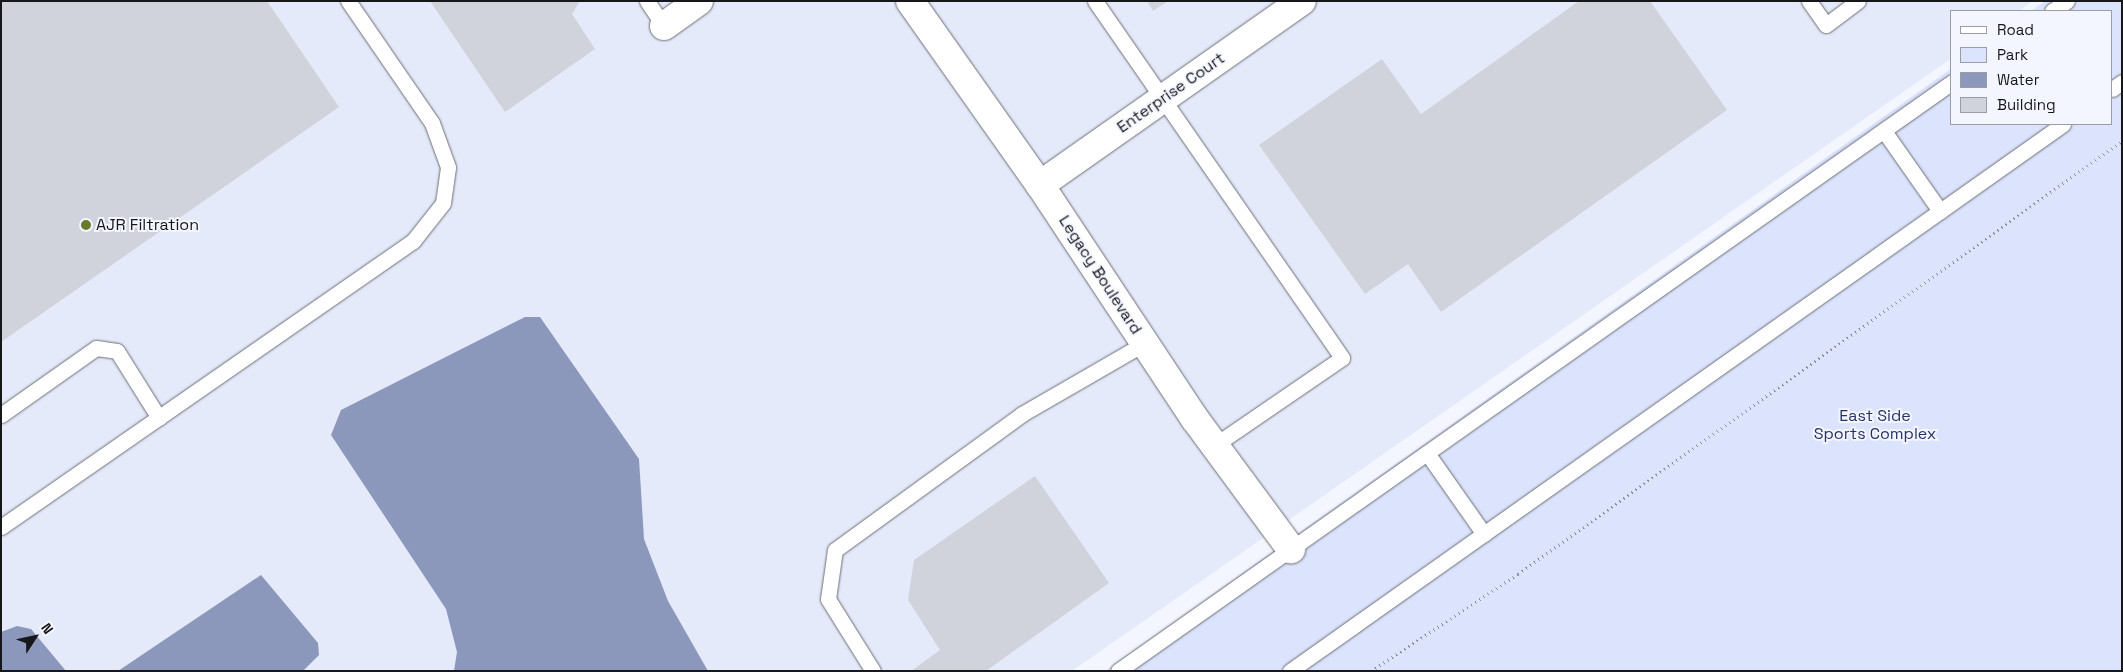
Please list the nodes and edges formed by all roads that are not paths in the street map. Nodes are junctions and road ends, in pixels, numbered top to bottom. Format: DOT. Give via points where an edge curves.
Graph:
graph roads {
  1 [pos="348,1"];
  2 [pos="647,1"];
  3 [pos="699,1"];
  4 [pos="910,1"];
  5 [pos="1095,1"];
  6 [pos="1302,1"];
  7 [pos="1809,1"];
  8 [pos="1858,1"];
  9 [pos="2066,1"];
  10 [pos="2053,10"];
  11 [pos="664,26"];
  12 [pos="1950,83"];
  13 [pos="1163,99"];
  14 [pos="2062,125"];
  15 [pos="1884,130"];
  16 [pos="1040,185"];
  17 [pos="1940,211"];
  18 [pos="1145,343"];
  19 [pos="1,416"];
  20 [pos="159,418"];
  21 [pos="1215,446"];
  22 [pos="1428,453"];
  23 [pos="1,527"];
  24 [pos="1484,534"];
  25 [pos="1291,549"];
  26 [pos="873,671"];
  27 [pos="1118,671"];
  28 [pos="1290,671"];
  1 -- 20 [label="lane" via="432,123 448,167 443,204 413,241"];
  2 -- 11 [label="lane"];
  3 -- 11 [label="street"];
  4 -- 16 [label="street, Legacy Boulevard"];
  5 -- 13 [label="lane"];
  6 -- 13 [label="street, Enterprise Court"];
  7 -- 8 [label="lane" via="1826,25"];
  9 -- 10 [label="lane"];
  12 -- 15 [label="lane"];
  13 -- 16 [label="street, Enterprise Court"];
  13 -- 21 [label="lane" via="1342,358"];
  14 -- 17 [label="lane"];
  15 -- 17 [label="lane"];
  15 -- 22 [label="lane"];
  16 -- 18 [label="street, Legacy Boulevard"];
  17 -- 24 [label="lane"];
  18 -- 21 [label="street, Legacy Boulevard"];
  18 -- 26 [label="lane" via="1022,414 835,550 828,599"];
  19 -- 20 [label="lane" via="96,348 117,351"];
  20 -- 23 [label="lane"];
  21 -- 25 [label="street, Legacy Boulevard"];
  22 -- 24 [label="lane"];
  22 -- 25 [label="lane"];
  24 -- 28 [label="lane"];
  25 -- 27 [label="lane"];
}
